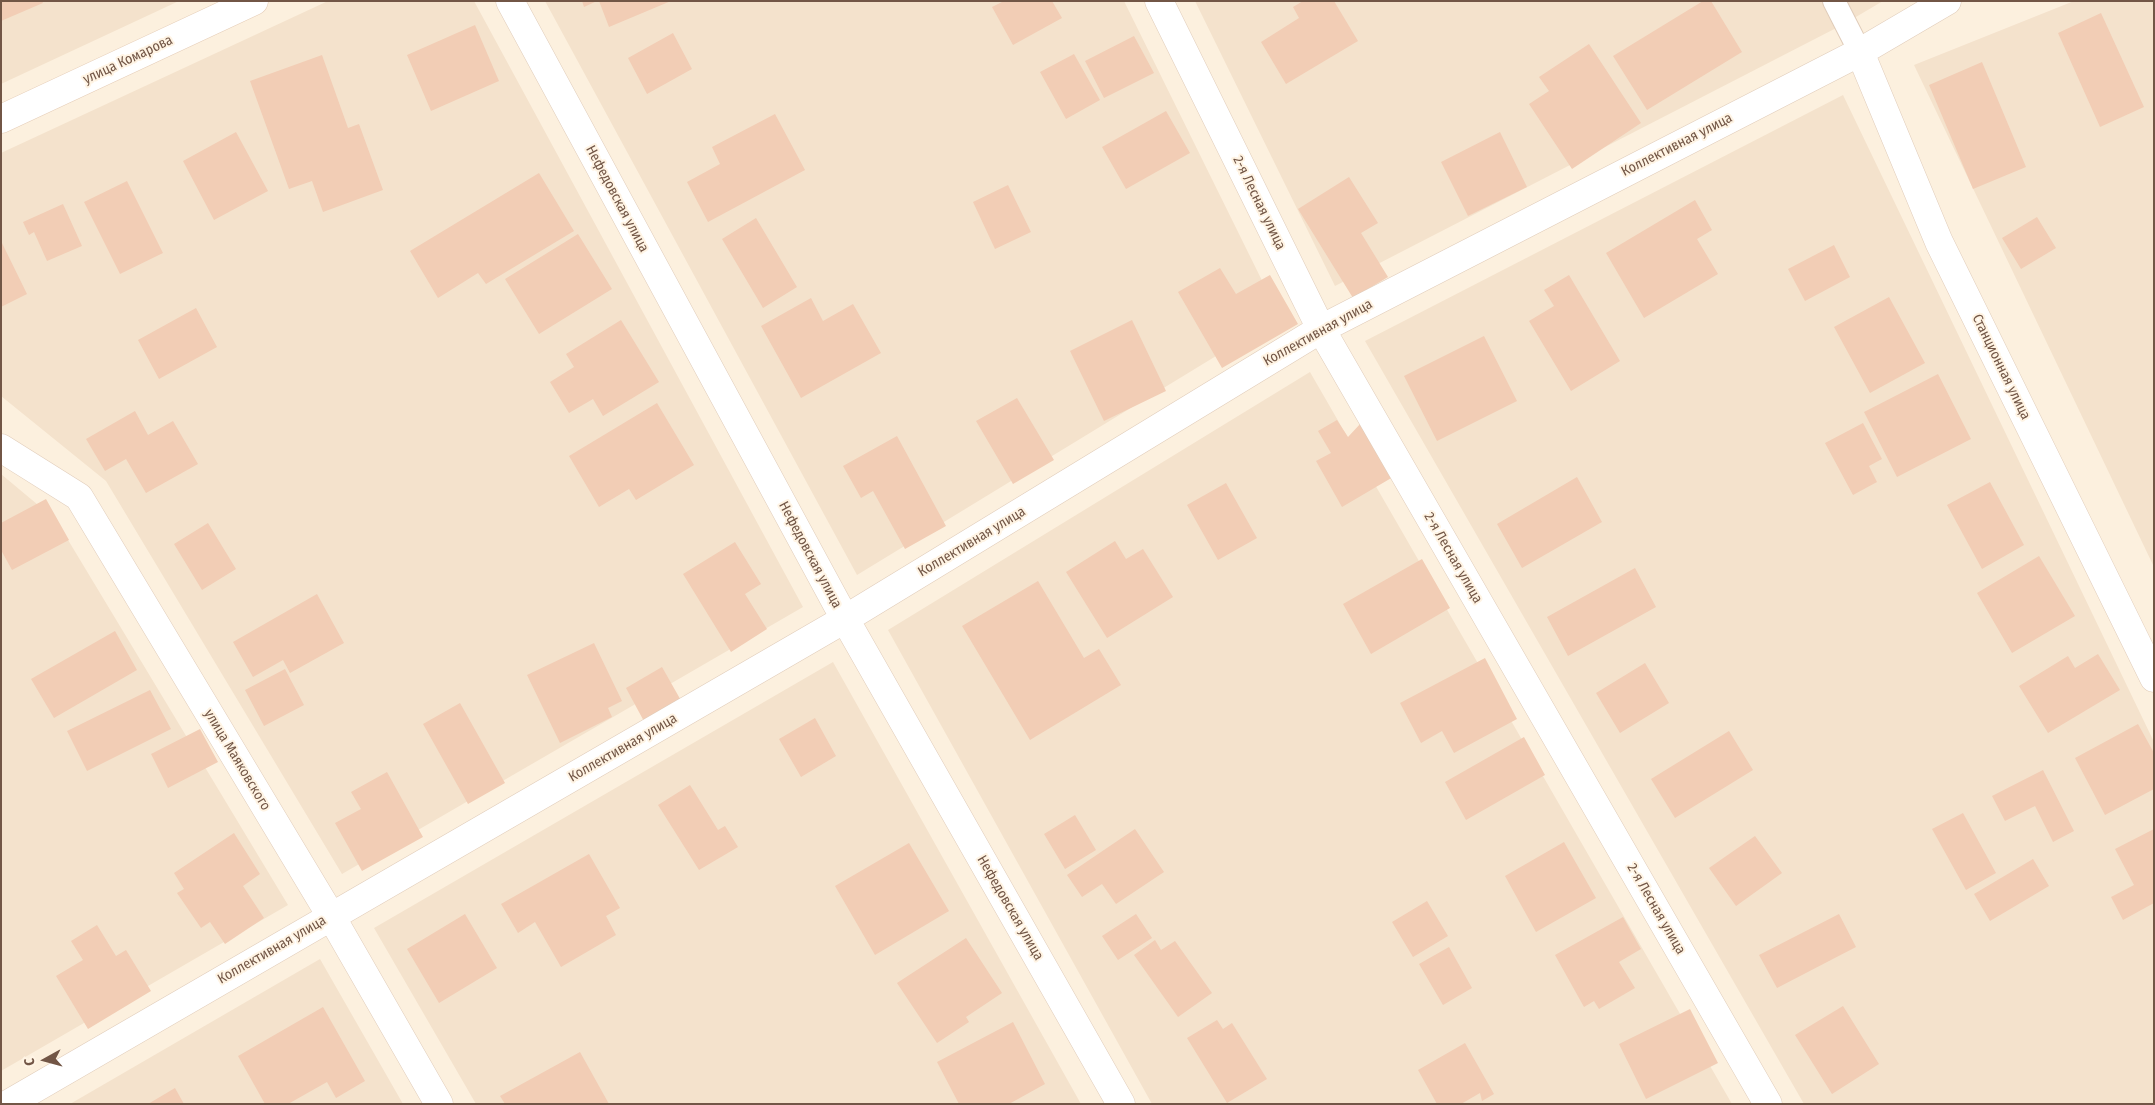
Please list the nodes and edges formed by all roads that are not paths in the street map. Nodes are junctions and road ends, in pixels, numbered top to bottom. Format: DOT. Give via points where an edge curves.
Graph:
graph roads {
  1 [pos="254,1"];
  2 [pos="510,1"];
  3 [pos="1159,1"];
  4 [pos="1834,1"];
  5 [pos="1947,1"];
  6 [pos="1860,52"];
  7 [pos="1,119"];
  8 [pos="1321,329"];
  9 [pos="1,448"];
  10 [pos="845,619"];
  11 [pos="2154,678"];
  12 [pos="331,916"];
  13 [pos="8,1104"];
  14 [pos="439,1104"];
  15 [pos="1121,1104"];
  16 [pos="1768,1104"];
  1 -- 7 [label="street, улица Комарова"];
  2 -- 10 [label="street, Нефедовская улица"];
  3 -- 8 [label="street, 2-я Лесная улица"];
  4 -- 6 [label="lane"];
  5 -- 6 [label="street, Коллективная улица"];
  6 -- 8 [label="street, Коллективная улица"];
  6 -- 11 [label="street, Станционная улица" via="1939,242"];
  8 -- 10 [label="street, Коллективная улица"];
  8 -- 16 [label="street, 2-я Лесная улица"];
  9 -- 12 [label="street, улица Маяковского" via="79,497"];
  10 -- 12 [label="street, Коллективная улица"];
  10 -- 15 [label="street, Нефедовская улица"];
  12 -- 13 [label="street, Коллективная улица"];
  12 -- 14 [label="street, улица Маяковского"];
}
